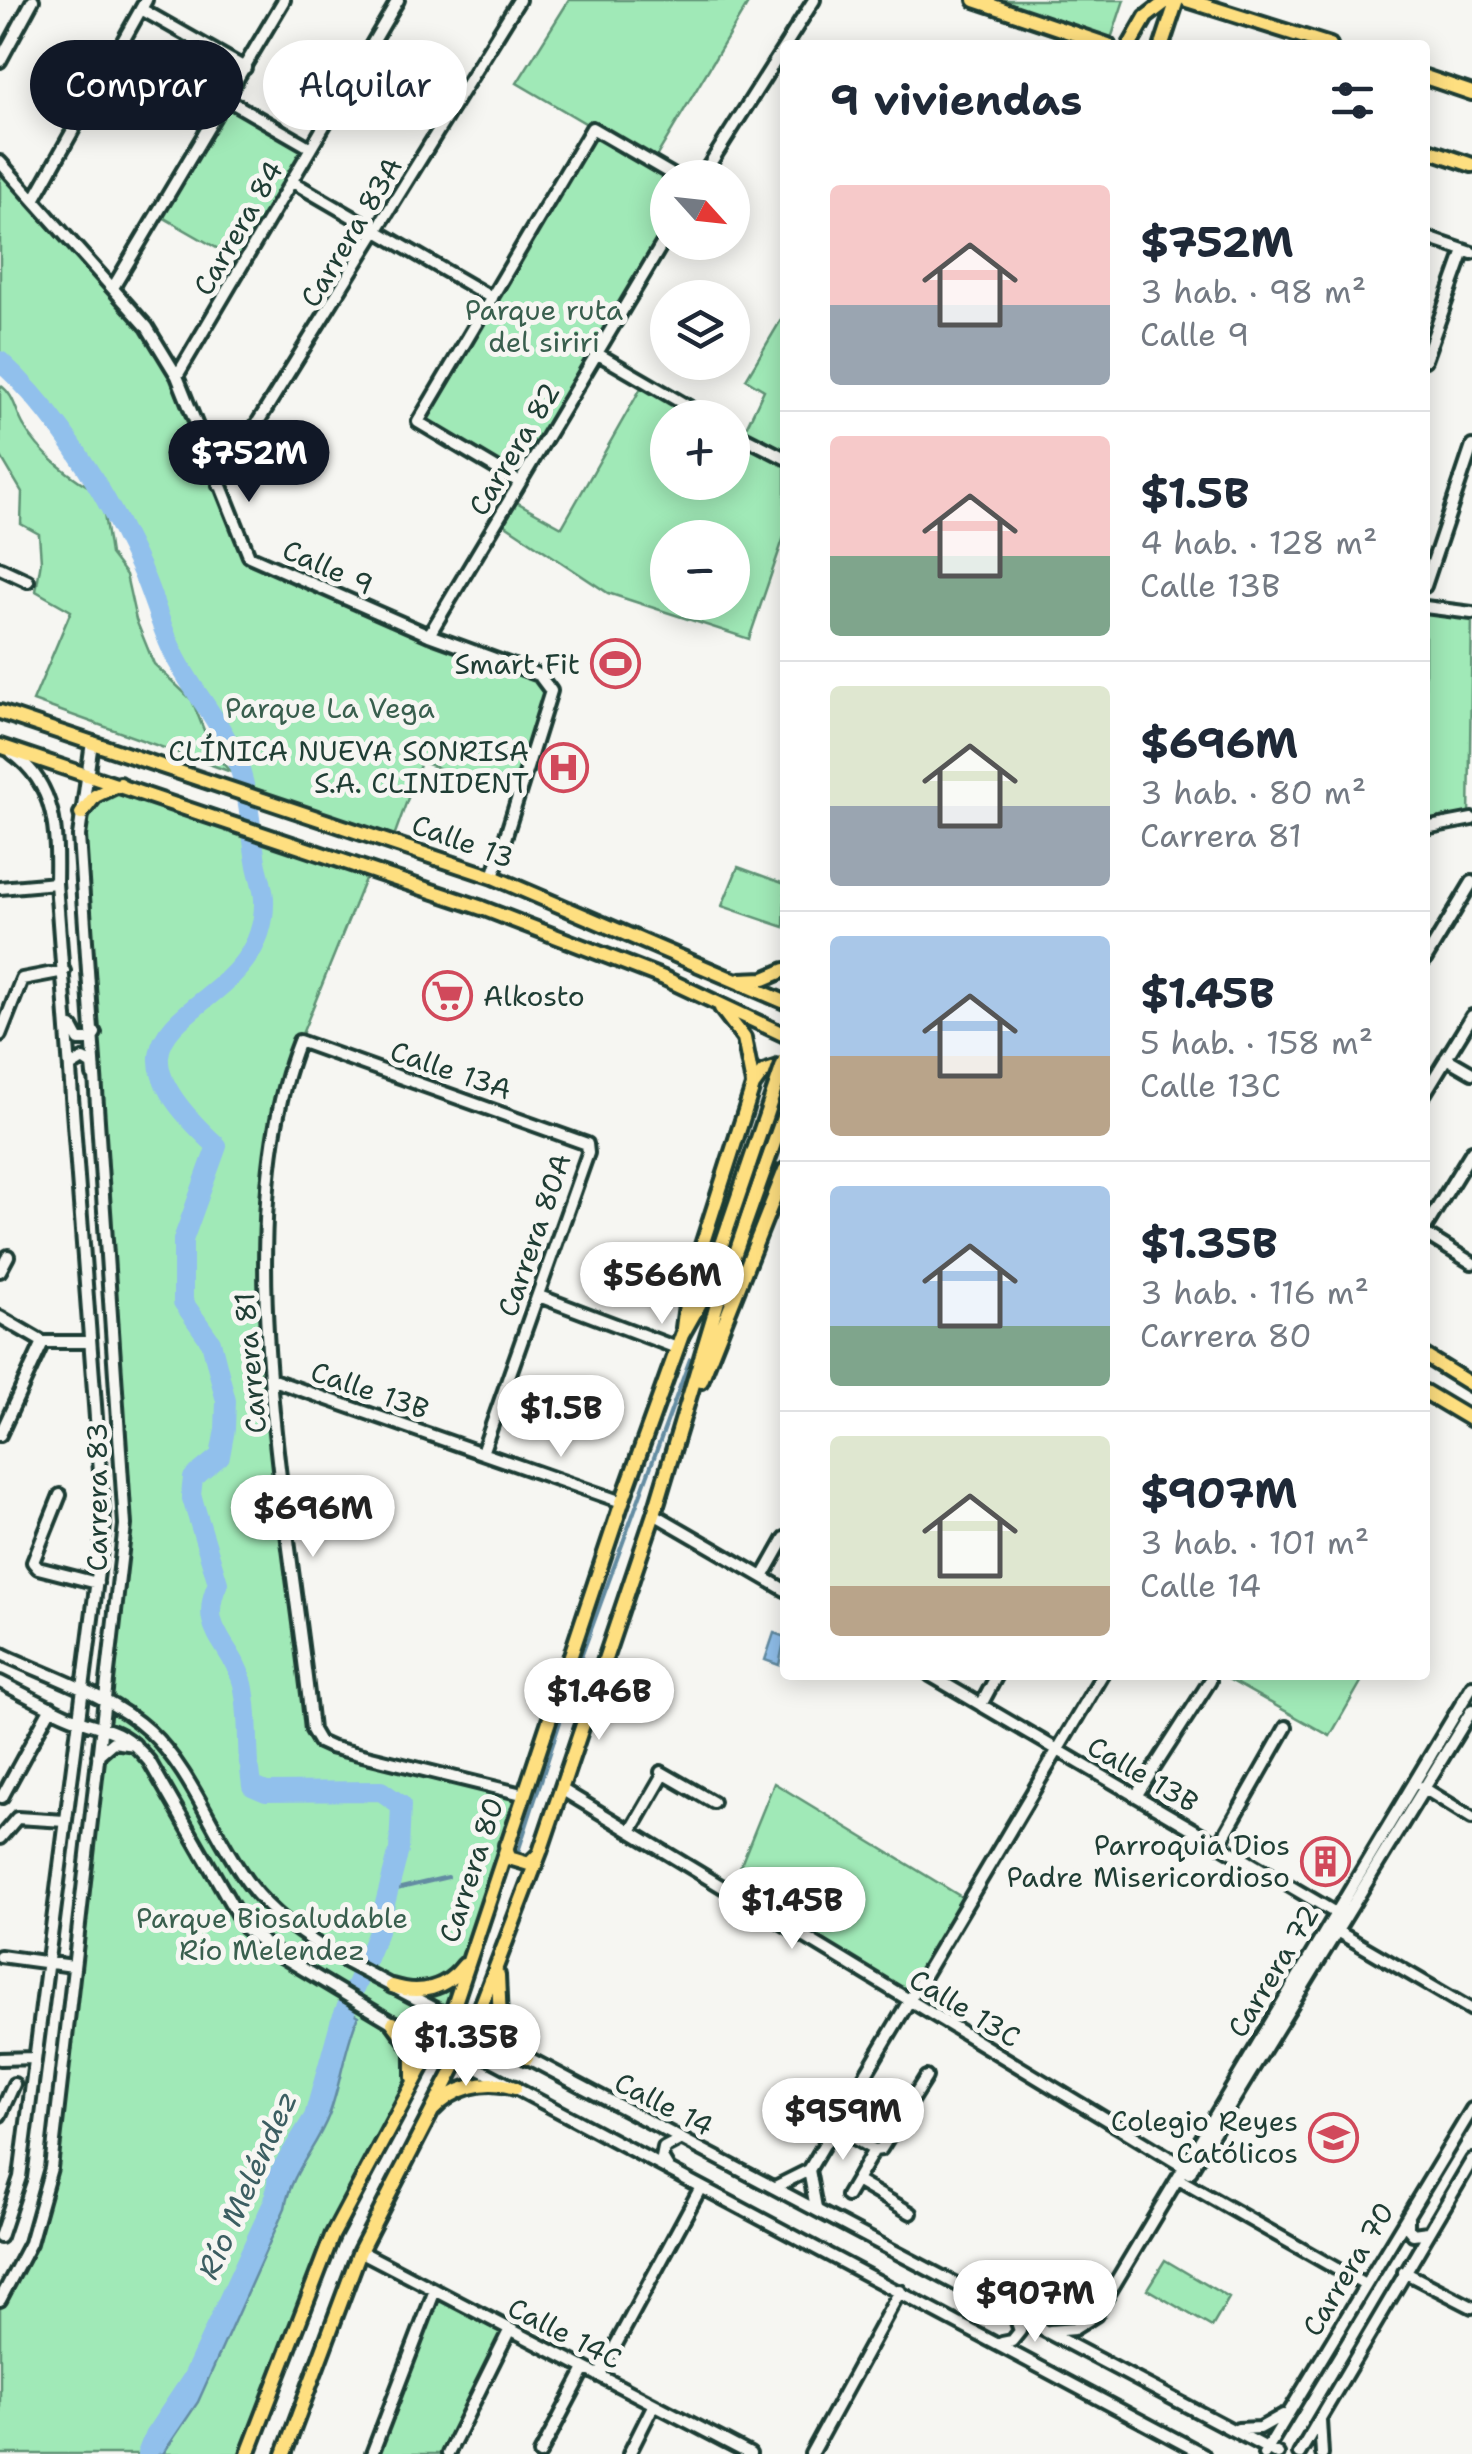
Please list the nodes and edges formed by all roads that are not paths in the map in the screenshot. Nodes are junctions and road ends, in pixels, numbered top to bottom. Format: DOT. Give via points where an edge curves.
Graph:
graph roads {
  1 [pos="34,0"];
  2 [pos="284,0"];
  3 [pos="398,0"];
  4 [pos="518,0"];
  5 [pos="814,0"];
  6 [pos="975,0"];
  7 [pos="1168,0"];
  8 [pos="1177,0"];
  9 [pos="1187,0"];
  10 [pos="144,5"];
  11 [pos="1048,26"];
  12 [pos="789,40"];
  13 [pos="1063,40"];
  14 [pos="1092,40"];
  15 [pos="1133,40"];
  16 [pos="1164,40"];
  17 [pos="1314,40"];
  18 [pos="780,54"];
  19 [pos="0,61"];
  20 [pos="245,68"];
  21 [pos="243,71"];
  22 [pos="1430,79"];
  23 [pos="1472,93"];
  24 [pos="243,109"];
  25 [pos="207,130"];
  26 [pos="311,148"];
  27 [pos="1430,151"];
  28 [pos="712,160"];
  29 [pos="0,162"];
  30 [pos="650,162"];
  31 [pos="1472,165"];
  32 [pos="292,181"];
  33 [pos="36,198"];
  34 [pos="378,232"];
  35 [pos="1430,238"];
  36 [pos="1468,252"];
  37 [pos="653,260"];
  38 [pos="114,286"];
  39 [pos="492,298"];
  40 [pos="1430,347"];
  41 [pos="598,354"];
  42 [pos="177,376"];
  43 [pos="677,400"];
  44 [pos="750,440"];
  45 [pos="1472,446"];
  46 [pos="780,455"];
  47 [pos="519,482"];
  48 [pos="219,485"];
  49 [pos="0,568"];
  50 [pos="1430,571"];
  51 [pos="28,580"];
  52 [pos="1430,608"];
  53 [pos="1472,614"];
  54 [pos="429,635"];
  55 [pos="0,712"];
  56 [pos="92,742"];
  57 [pos="2,746"];
  58 [pos="86,773"];
  59 [pos="120,784"];
  60 [pos="81,814"];
  61 [pos="1472,820"];
  62 [pos="1430,827"];
  63 [pos="79,836"];
  64 [pos="57,838"];
  65 [pos="493,877"];
  66 [pos="1472,882"];
  67 [pos="56,883"];
  68 [pos="0,888"];
  69 [pos="1430,952"];
  70 [pos="64,971"];
  71 [pos="780,972"];
  72 [pos="729,978"];
  73 [pos="780,1000"];
  74 [pos="711,1001"];
  75 [pos="68,1012"];
  76 [pos="1472,1016"];
  77 [pos="95,1033"];
  78 [pos="780,1033"];
  79 [pos="0,1035"];
  80 [pos="299,1040"];
  81 [pos="1446,1058"];
  82 [pos="780,1064"];
  83 [pos="70,1067"];
  84 [pos="1472,1073"];
  85 [pos="780,1076"];
  86 [pos="1430,1085"];
  87 [pos="753,1086"];
  88 [pos="98,1089"];
  89 [pos="780,1126"];
  90 [pos="587,1144"];
  91 [pos="1472,1150"];
  92 [pos="780,1199"];
  93 [pos="1430,1222"];
  94 [pos="1430,1234"];
  95 [pos="8,1256"];
  96 [pos="1472,1263"];
  97 [pos="0,1272"];
  98 [pos="539,1296"];
  99 [pos="0,1317"];
  100 [pos="680,1341"];
  101 [pos="43,1342"];
  102 [pos="90,1342"];
  103 [pos="1430,1359"];
  104 [pos="273,1380"];
  105 [pos="1472,1385"];
  106 [pos="1430,1395"];
  107 [pos="1472,1420"];
  108 [pos="0,1435"];
  109 [pos="676,1438"];
  110 [pos="482,1454"];
  111 [pos="60,1496"];
  112 [pos="622,1502"];
  113 [pos="654,1514"];
  114 [pos="104,1525"];
  115 [pos="125,1525"];
  116 [pos="780,1546"];
  117 [pos="100,1562"];
  118 [pos="122,1567"];
  119 [pos="762,1577"];
  120 [pos="97,1584"];
  121 [pos="780,1587"];
  122 [pos="0,1653"];
  123 [pos="938,1680"];
  124 [pos="994,1680"];
  125 [pos="1099,1680"];
  126 [pos="1210,1681"];
  127 [pos="0,1682"];
  128 [pos="1472,1686"];
  129 [pos="82,1693"];
  130 [pos="104,1702"];
  131 [pos="981,1705"];
  132 [pos="1469,1706"];
  133 [pos="51,1708"];
  134 [pos="78,1719"];
  135 [pos="101,1724"];
  136 [pos="1286,1726"];
  137 [pos="136,1745"];
  138 [pos="1058,1750"];
  139 [pos="97,1756"];
  140 [pos="1419,1786"];
  141 [pos="561,1789"];
  142 [pos="522,1794"];
  143 [pos="1136,1796"];
  144 [pos="2,1797"];
  145 [pos="713,1802"];
  146 [pos="1472,1818"];
  147 [pos="65,1820"];
  148 [pos="632,1832"];
  149 [pos="0,1838"];
  150 [pos="507,1842"];
  151 [pos="1220,1845"];
  152 [pos="540,1852"];
  153 [pos="1334,1912"];
  154 [pos="1332,1928"];
  155 [pos="472,1950"];
  156 [pos="0,1956"];
  157 [pos="500,1958"];
  158 [pos="48,1964"];
  159 [pos="73,1966"];
  160 [pos="392,1986"];
  161 [pos="909,2000"];
  162 [pos="1472,2010"];
  163 [pos="449,2017"];
  164 [pos="393,2022"];
  165 [pos="472,2030"];
  166 [pos="436,2044"];
  167 [pos="460,2057"];
  168 [pos="34,2058"];
  169 [pos="526,2058"];
  170 [pos="0,2059"];
  171 [pos="926,2077"];
  172 [pos="14,2084"];
  173 [pos="515,2088"];
  174 [pos="408,2094"];
  175 [pos="1472,2108"];
  176 [pos="0,2115"];
  177 [pos="424,2119"];
  178 [pos="834,2128"];
  179 [pos="687,2142"];
  180 [pos="874,2150"];
  181 [pos="1472,2160"];
  182 [pos="1187,2168"];
  183 [pos="671,2170"];
  184 [pos="809,2170"];
  185 [pos="1180,2180"];
  186 [pos="856,2181"];
  187 [pos="701,2187"];
  188 [pos="775,2187"];
  189 [pos="847,2196"];
  190 [pos="816,2208"];
  191 [pos="911,2213"];
  192 [pos="1408,2214"];
  193 [pos="1432,2227"];
  194 [pos="0,2237"];
  195 [pos="360,2252"];
  196 [pos="1404,2272"];
  197 [pos="1365,2285"];
  198 [pos="435,2290"];
  199 [pos="900,2291"];
  200 [pos="0,2300"];
  201 [pos="1472,2307"];
  202 [pos="1012,2312"];
  203 [pos="510,2329"];
  204 [pos="1049,2331"];
  205 [pos="996,2342"];
  206 [pos="585,2368"];
  207 [pos="599,2376"];
  208 [pos="1296,2398"];
  209 [pos="654,2404"];
  210 [pos="1324,2410"];
  211 [pos="1230,2428"];
  212 [pos="290,2452"];
  213 [pos="1269,2452"];
  214 [pos="248,2454"];
  215 [pos="372,2454"];
  216 [pos="448,2454"];
  217 [pos="540,2454"];
  218 [pos="629,2454"];
  219 [pos="750,2454"];
  220 [pos="812,2454"];
  221 [pos="1202,2454"];
  222 [pos="1299,2454"];
  223 [pos="1322,2454"];
  1 -- 19 [label="street"];
  2 -- 20 [label="street"];
  3 -- 26 [label="street, Carrera 84"];
  4 -- 34 [label="street, Carrera 83A"];
  5 -- 12 [label="street"];
  6 -- 11 [label="main road"];
  7 -- 15 [label="main road" via="1146,17"];
  8 -- 16 [label="main road"];
  9 -- 17 [label="main road"];
  10 -- 20 [label="street"];
  10 -- 33 [label="street"];
  11 -- 13 [label="main road"];
  11 -- 14 [label="main road"];
  18 -- 28 [label="street"];
  20 -- 21 [label="street"];
  22 -- 23 [label="main road"];
  24 -- 26 [label="street"];
  25 -- 38 [label="street"];
  26 -- 32 [label="street, Carrera 84"];
  27 -- 31 [label="main road"];
  29 -- 33 [label="street, Calle 9"];
  30 -- 39 [label="street" via="592,128"];
  32 -- 34 [label="street"];
  32 -- 42 [label="street, Carrera 84"];
  33 -- 38 [label="street, Calle 9"];
  34 -- 39 [label="street"];
  34 -- 48 [label="street, Carrera 83A"];
  35 -- 36 [label="street"];
  36 -- 40 [label="street"];
  37 -- 41 [label="street, Carrera 82"];
  38 -- 42 [label="street, Calle 9"];
  39 -- 47 [label="street" via="418,422"];
  41 -- 43 [label="street"];
  41 -- 47 [label="street, Carrera 82"];
  42 -- 48 [label="street, Calle 9"];
  44 -- 46 [label="street"];
  45 -- 50 [label="street"];
  47 -- 54 [label="street, Carrera 82"];
  48 -- 54 [label="street, Calle 9" via="248,556"];
  49 -- 51 [label="street"];
  52 -- 53 [label="street"];
  54 -- 65 [label="street, Calle 9" via="539,675 551,691"];
  55 -- 56 [label="main road, Calle 13"];
  56 -- 58 [label="street, Carrera 83"];
  56 -- 65 [label="main road, Calle 13"];
  57 -- 58 [label="main road, Calle 13"];
  57 -- 64 [label="street, Carrera 83" via="41,783"];
  58 -- 59 [label="main road, Calle 13"];
  58 -- 60 [label="street, Carrera 83"];
  59 -- 60 [label="main road" via="95,796"];
  59 -- 74 [label="main road, Calle 13" via="482,908"];
  60 -- 63 [label="street, Carrera 83"];
  61 -- 62 [label="street"];
  63 -- 64 [label="street"];
  63 -- 77 [label="street, Carrera 83"];
  64 -- 67 [label="street, Carrera 83"];
  65 -- 72 [label="main road, Calle 13"];
  66 -- 69 [label="street"];
  67 -- 68 [label="street"];
  67 -- 70 [label="street, Carrera 83"];
  70 -- 75 [label="street, Carrera 83"];
  70 -- 79 [label="street" via="22,978"];
  71 -- 72 [label="main road"];
  72 -- 73 [label="main road, Calle 13"];
  74 -- 78 [label="main road, Calle 13"];
  74 -- 87 [label="main road" via="744,1038"];
  75 -- 77 [label="street" via="78,1040"];
  75 -- 83 [label="street, Carrera 83"];
  76 -- 81 [label="street"];
  77 -- 88 [label="street, Carrera 83"];
  80 -- 90 [label="street, Calle 13A"];
  80 -- 104 [label="street, Carrera 81" via="279,1099 264,1255"];
  81 -- 84 [label="street"];
  81 -- 86 [label="street"];
  82 -- 87 [label="main road"];
  83 -- 88 [label="street" via="78,1059 88,1061"];
  83 -- 102 [label="street, Carrera 83"];
  85 -- 100 [label="main road, Carrera 80, bridge" via="704,1294"];
  87 -- 100 [label="main road" via="688,1289"];
  88 -- 115 [label="street, Carrera 83"];
  89 -- 109 [label="main road, Carrera 80"];
  90 -- 98 [label="street, Carrera 80A"];
  91 -- 93 [label="street"];
  92 -- 109 [label="main road"];
  94 -- 96 [label="street"];
  95 -- 97 [label="street"];
  98 -- 100 [label="street"];
  98 -- 110 [label="street, Carrera 80A"];
  99 -- 101 [label="street"];
  100 -- 112 [label="main road, Carrera 80"];
  101 -- 102 [label="street"];
  101 -- 108 [label="street"];
  102 -- 114 [label="street, Carrera 83"];
  103 -- 105 [label="main road"];
  104 -- 110 [label="street, Calle 13B"];
  104 -- 142 [label="street, Carrera 81" via="312,1730 319,1742"];
  106 -- 107 [label="main road"];
  109 -- 113 [label="main road, Carrera 80"];
  110 -- 112 [label="street, Calle 13B"];
  111 -- 120 [label="street" via="33,1562"];
  112 -- 142 [label="main road, Carrera 80"];
  113 -- 119 [label="street"];
  113 -- 141 [label="main road, Carrera 80"];
  114 -- 115 [label="street" via="114,1536"];
  114 -- 117 [label="street, Carrera 83"];
  115 -- 118 [label="street, Carrera 83"];
  116 -- 119 [label="street"];
  117 -- 118 [label="street" via="112,1553"];
  117 -- 120 [label="street, Carrera 83"];
  118 -- 130 [label="street, Carrera 83"];
  119 -- 121 [label="street"];
  120 -- 129 [label="street, Carrera 83"];
  122 -- 129 [label="street, Calle 14"];
  123 -- 131 [label="street, Calle 13B"];
  124 -- 131 [label="street"];
  125 -- 138 [label="street"];
  126 -- 143 [label="street"];
  127 -- 133 [label="street, Calle 14"];
  128 -- 132 [label="street, Carrera 72"];
  129 -- 130 [label="street, Calle 14"];
  129 -- 134 [label="street, Carrera 83"];
  130 -- 135 [label="street, Carrera 83"];
  130 -- 160 [label="street, Calle 14" via="142,1725 174,1760 261,1899 294,1929"];
  131 -- 138 [label="street, Calle 13B"];
  132 -- 140 [label="street, Carrera 72"];
  133 -- 134 [label="street, Calle 14"];
  133 -- 144 [label="street"];
  134 -- 135 [label="street, Calle 14"];
  134 -- 147 [label="street, Carrera 83"];
  135 -- 137 [label="street, Calle 14"];
  135 -- 139 [label="street, Carrera 83"];
  136 -- 151 [label="street"];
  137 -- 139 [label="street" via="113,1742"];
  137 -- 164 [label="street, Calle 14" via="234,1915 278,1954"];
  138 -- 143 [label="street, Calle 13B"];
  138 -- 161 [label="street"];
  139 -- 159 [label="street, Carrera 83"];
  140 -- 146 [label="street"];
  140 -- 153 [label="street, Carrera 72"];
  140 -- 154 [label="street, Carrera 72"];
  141 -- 148 [label="street, Calle 13C"];
  141 -- 152 [label="main road, Carrera 80"];
  142 -- 150 [label="main road, Carrera 80"];
  143 -- 151 [label="street, Calle 13B"];
  145 -- 148 [label="street" via="662,1772"];
  147 -- 149 [label="street" via="16,1818"];
  147 -- 158 [label="street, Carrera 83"];
  148 -- 161 [label="street, Calle 13C"];
  150 -- 152 [label="main road" via="509,1858 518,1864 534,1861"];
  150 -- 155 [label="main road, Carrera 80"];
  151 -- 153 [label="street, Calle 13B"];
  152 -- 157 [label="main road, Carrera 80"];
  153 -- 154 [label="street, Carrera 72"];
  154 -- 162 [label="street"];
  154 -- 182 [label="street, Carrera 72"];
  155 -- 160 [label="main road" via="458,1973 436,1987"];
  155 -- 163 [label="main road, Carrera 80"];
  156 -- 158 [label="street"];
  157 -- 165 [label="main road, Carrera 80"];
  157 -- 169 [label="main road" via="500,2021"];
  158 -- 159 [label="street"];
  158 -- 168 [label="street, Carrera 83"];
  159 -- 200 [label="street, Carrera 83" via="51,2168 30,2243"];
  160 -- 163 [label="street, Calle 14"];
  161 -- 178 [label="street"];
  161 -- 182 [label="street, Calle 13C"];
  163 -- 165 [label="street, Calle 14"];
  163 -- 166 [label="main road, Carrera 80"];
  164 -- 166 [label="street, Calle 14"];
  164 -- 174 [label="main road" via="414,2058"];
  165 -- 167 [label="main road, Carrera 80"];
  165 -- 169 [label="street, Calle 14"];
  166 -- 167 [label="street, Calle 14"];
  166 -- 174 [label="main road, Carrera 80"];
  167 -- 173 [label="street, Calle 14"];
  167 -- 177 [label="main road, Carrera 80"];
  168 -- 170 [label="street"];
  168 -- 194 [label="street, Carrera 83" via="20,2178"];
  169 -- 179 [label="street, Calle 14"];
  171 -- 180 [label="street" via="884,2147"];
  172 -- 176 [label="street"];
  173 -- 177 [label="main road" via="467,2087"];
  173 -- 183 [label="street, Calle 14"];
  174 -- 214 [label="main road, Carrera 80" via="332,2236"];
  175 -- 192 [label="street, Carrera 70"];
  177 -- 195 [label="main road, Carrera 80"];
  178 -- 180 [label="street"];
  178 -- 184 [label="street"];
  179 -- 183 [label="street" via="672,2140 664,2148"];
  179 -- 188 [label="street, Calle 14"];
  180 -- 186 [label="street"];
  181 -- 193 [label="street, Carrera 70"];
  182 -- 185 [label="street, Carrera 72"];
  183 -- 187 [label="street, Calle 14"];
  184 -- 188 [label="street"];
  184 -- 190 [label="street"];
  185 -- 197 [label="street"];
  185 -- 204 [label="street, Carrera 72" via="1096,2315 1074,2329"];
  186 -- 189 [label="street"];
  186 -- 191 [label="street"];
  187 -- 199 [label="street, Calle 14"];
  187 -- 207 [label="street"];
  188 -- 190 [label="street, Calle 14"];
  190 -- 202 [label="street, Calle 14"];
  192 -- 193 [label="street" via="1413,2234"];
  192 -- 197 [label="street, Carrera 70"];
  193 -- 196 [label="street, Carrera 70"];
  195 -- 198 [label="street, Calle 14C"];
  195 -- 212 [label="main road, Carrera 80"];
  196 -- 201 [label="street"];
  196 -- 210 [label="street, Carrera 70"];
  197 -- 208 [label="street, Carrera 70"];
  198 -- 203 [label="street, Calle 14C"];
  198 -- 215 [label="street"];
  199 -- 205 [label="street, Calle 14"];
  199 -- 220 [label="street"];
  202 -- 204 [label="street, Calle 14"];
  202 -- 205 [label="street" via="1020,2322 1018,2335"];
  203 -- 206 [label="street, Calle 14C"];
  203 -- 216 [label="street"];
  204 -- 211 [label="street, Calle 14"];
  205 -- 221 [label="street, Calle 14"];
  206 -- 207 [label="street, Calle 14C"];
  206 -- 217 [label="street"];
  207 -- 209 [label="street, Calle 14C"];
  208 -- 211 [label="street" via="1267,2425"];
  208 -- 213 [label="street, Carrera 70"];
  209 -- 218 [label="street"];
  209 -- 219 [label="street, Calle 14C"];
  210 -- 222 [label="street, Carrera 70"];
  210 -- 223 [label="street"];
  211 -- 213 [label="street, Calle 14"];
}
